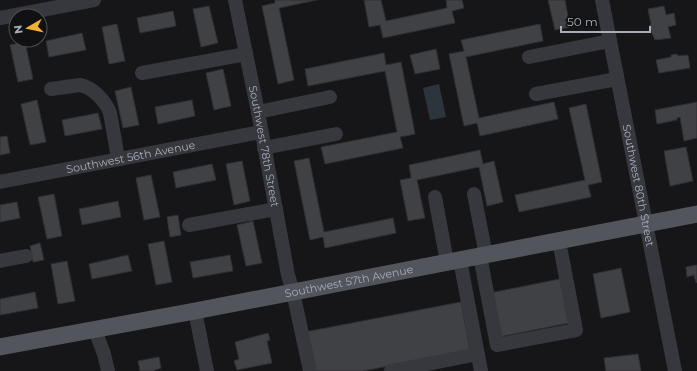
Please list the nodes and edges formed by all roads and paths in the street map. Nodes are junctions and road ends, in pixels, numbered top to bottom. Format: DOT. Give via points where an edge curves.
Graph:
graph roads {
  1 [pos="94,0"];
  2 [pos="235,0"];
  3 [pos="602,0"];
  4 [pos="0,18"];
  5 [pos="610,41"];
  6 [pos="246,54"];
  7 [pos="529,57"];
  8 [pos="142,73"];
  9 [pos="617,79"];
  10 [pos="51,89"];
  11 [pos="536,94"];
  12 [pos="330,97"];
  13 [pos="258,112"];
  14 [pos="262,132"];
  15 [pos="336,134"];
  16 [pos="264,148"];
  17 [pos="118,158"];
  18 [pos="0,182"];
  19 [pos="474,194"];
  20 [pos="435,197"];
  21 [pos="276,209"];
  22 [pos="697,214"];
  23 [pos="646,224"];
  24 [pos="189,225"];
  25 [pos="559,241"];
  26 [pos="26,256"];
  27 [pos="483,256"];
  28 [pos="0,261"];
  29 [pos="454,261"];
  30 [pos="293,292"];
  31 [pos="195,311"];
  32 [pos="95,330"];
  33 [pos="0,347"];
  34 [pos="478,354"];
  35 [pos="108,371"];
  36 [pos="207,371"];
  37 [pos="310,371"];
  38 [pos="390,371"];
  39 [pos="481,371"];
  40 [pos="674,371"];
  1 -- 4 [label="street"];
  2 -- 6 [label="street, Southwest 78th Street"];
  3 -- 5 [label="street, Southwest 80th Street"];
  5 -- 7 [label="street"];
  5 -- 9 [label="street, Southwest 80th Street"];
  6 -- 8 [label="street"];
  6 -- 13 [label="street, Southwest 78th Street"];
  9 -- 11 [label="street"];
  9 -- 23 [label="street, Southwest 80th Street"];
  10 -- 17 [label="street" via="80,85 99,97 110,113"];
  12 -- 13 [label="street"];
  13 -- 14 [label="street, Southwest 78th Street"];
  14 -- 16 [label="street, Southwest 78th Street"];
  14 -- 17 [label="street, Southwest 56th Avenue"];
  15 -- 16 [label="street"];
  16 -- 21 [label="street, Southwest 78th Street"];
  17 -- 18 [label="street, Southwest 56th Avenue"];
  19 -- 27 [label="street"];
  20 -- 29 [label="street"];
  21 -- 24 [label="street"];
  21 -- 30 [label="street, Southwest 78th Street"];
  22 -- 23 [label="main road, Southwest 57th Avenue"];
  23 -- 25 [label="main road, Southwest 57th Avenue"];
  23 -- 40 [label="street, Southwest 80th Street"];
  25 -- 27 [label="main road, Southwest 57th Avenue"];
  25 -- 27 [label="street" via="576,330 496,345"];
  26 -- 28 [label="street"];
  27 -- 29 [label="main road, Southwest 57th Avenue"];
  29 -- 30 [label="main road, Southwest 57th Avenue"];
  29 -- 34 [label="street"];
  30 -- 31 [label="main road, Southwest 57th Avenue"];
  30 -- 37 [label="street, Southwest 78th Street"];
  31 -- 32 [label="main road, Southwest 57th Avenue"];
  31 -- 36 [label="street"];
  32 -- 33 [label="main road, Southwest 57th Avenue"];
  32 -- 35 [label="street"];
  34 -- 38 [label="street"];
  34 -- 39 [label="street"];
}
